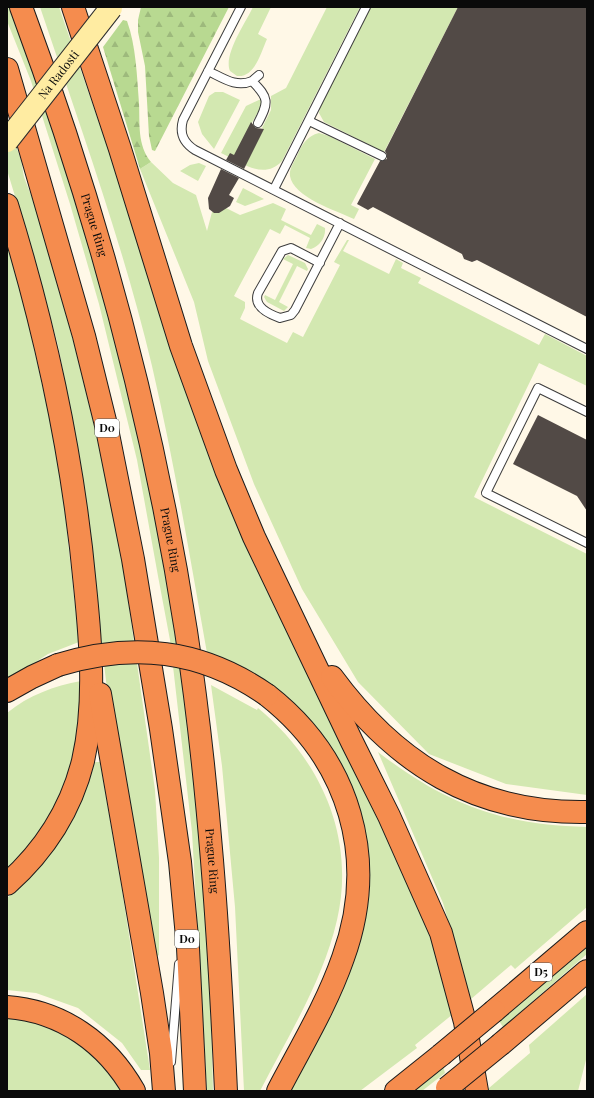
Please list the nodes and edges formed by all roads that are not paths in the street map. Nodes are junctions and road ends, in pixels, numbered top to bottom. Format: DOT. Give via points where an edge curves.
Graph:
graph roads {
  1 [pos="21,7"];
  2 [pos="69,7"];
  3 [pos="72,7"];
  4 [pos="240,7"];
  5 [pos="366,7"];
  6 [pos="111,8"];
  7 [pos="82,37"];
  8 [pos="7,69"];
  9 [pos="208,71"];
  10 [pos="259,75"];
  11 [pos="252,81"];
  12 [pos="309,121"];
  13 [pos="258,123"];
  14 [pos="7,141"];
  15 [pos="382,156"];
  16 [pos="274,189"];
  17 [pos="7,205"];
  18 [pos="340,222"];
  19 [pos="320,263"];
  20 [pos="587,349"];
  21 [pos="587,412"];
  22 [pos="587,543"];
  23 [pos="279,588"];
  24 [pos="88,620"];
  25 [pos="7,691"];
  26 [pos="587,812"];
  27 [pos="7,884"];
  28 [pos="184,903"];
  29 [pos="587,932"];
  30 [pos="587,971"];
  31 [pos="7,1007"];
  32 [pos="445,1090"];
  33 [pos="134,1091"];
  34 [pos="164,1091"];
  35 [pos="168,1091"];
  36 [pos="195,1091"];
  37 [pos="226,1091"];
  38 [pos="278,1091"];
  39 [pos="396,1091"];
  40 [pos="477,1091"];
  1 -- 37 [label="highway, Prague Ring" via="74,158 110,278 145,416 171,545 197,712 208,808 221,978"];
  2 -- 7 [label="highway"];
  3 -- 7 [label="highway"];
  4 -- 9 [label="lane"];
  5 -- 12 [label="lane"];
  6 -- 14 [label="main road, Na Radosti, bridge"];
  7 -- 23 [label="highway" via="203,408 237,497"];
  8 -- 28 [label="highway, D0" via="67,271 107,429 153,675"];
  9 -- 11 [label="lane" via="235,84 244,85"];
  9 -- 16 [label="lane" via="183,120 183,138 195,150"];
  10 -- 11 [label="lane"];
  11 -- 13 [label="lane" via="265,94 267,108"];
  12 -- 15 [label="lane"];
  12 -- 16 [label="lane"];
  16 -- 18 [label="lane"];
  17 -- 24 [label="highway" via="38,313 60,408 80,532"];
  18 -- 19 [label="lane"];
  18 -- 20 [label="lane"];
  19 -- 19 [label="lane" via="291,315 280,318 259,305 258,292 282,251 291,248"];
  21 -- 22 [label="lane" via="538,388 486,493"];
  23 -- 26 [label="highway" via="320,660 344,693 373,728 404,754 450,782 489,798 543,810"];
  23 -- 40 [label="highway" via="390,816 433,913 454,976"];
  24 -- 27 [label="highway" via="90,707 82,762 73,791 57,825 29,863"];
  24 -- 34 [label="highway" via="152,993"];
  25 -- 38 [label="highway, bridge" via="32,676 58,665 106,653 158,653 186,658 223,670 267,695 302,728 336,777 354,831 358,865 355,918 344,957 328,995"];
  28 -- 35 [label="lane"];
  28 -- 36 [label="highway, D0"];
  29 -- 39 [label="highway, D5, bridge"];
  30 -- 32 [label="highway, D5, bridge"];
  31 -- 33 [label="highway" via="41,1013 79,1030 110,1056"];
}
